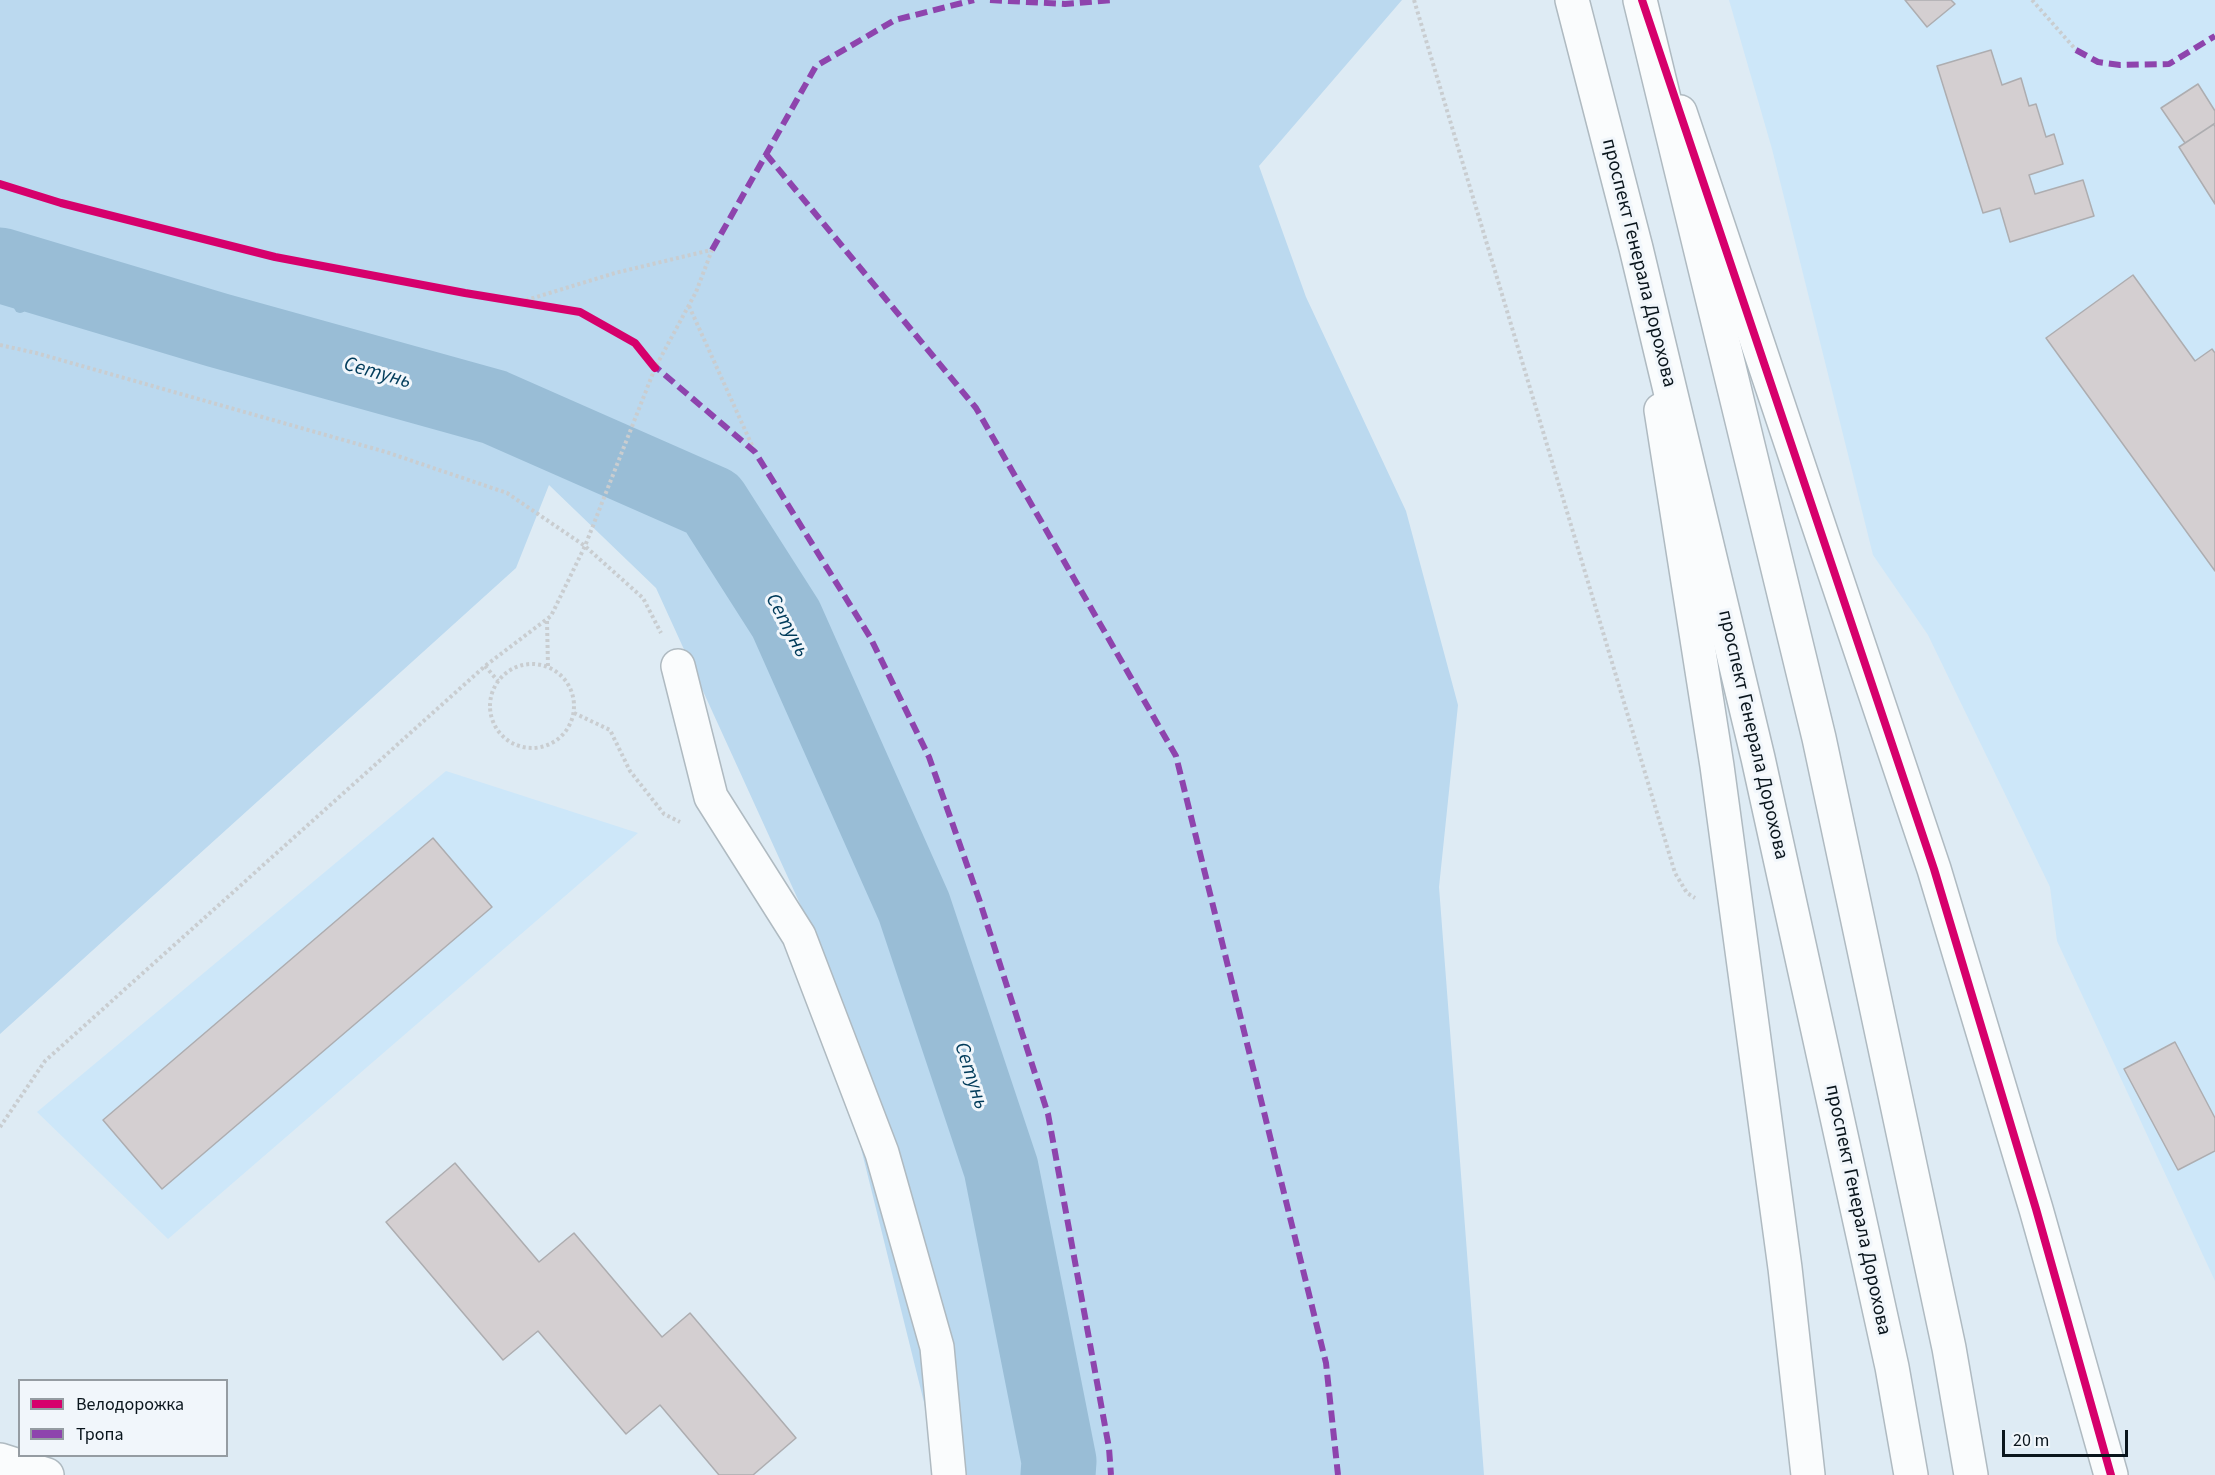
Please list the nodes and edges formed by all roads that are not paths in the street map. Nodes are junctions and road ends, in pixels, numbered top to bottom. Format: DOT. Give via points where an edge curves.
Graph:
graph roads {
  1 [pos="1572,0"];
  2 [pos="1642,0"];
  3 [pos="1636,248"];
  4 [pos="678,666"];
  5 [pos="0,1460"];
  6 [pos="47,1475"];
  7 [pos="949,1475"];
  8 [pos="1808,1475"];
  9 [pos="1911,1475"];
  10 [pos="1971,1475"];
  11 [pos="2111,1475"];
  1 -- 3 [label="main road, проспект Генерала Дорохова"];
  2 -- 10 [label="main road" via="1819,738 1949,1348"];
  2 -- 11 [label="main road" via="1934,869"];
  3 -- 8 [label="main road" via="1717,766 1785,1268"];
  3 -- 9 [label="main road, проспект Генерала Дорохова" via="1758,758 1892,1367"];
  4 -- 7 [label="main road" via="711,797 799,936 882,1153 937,1347"];
  5 -- 6 [label="main road"];
}
